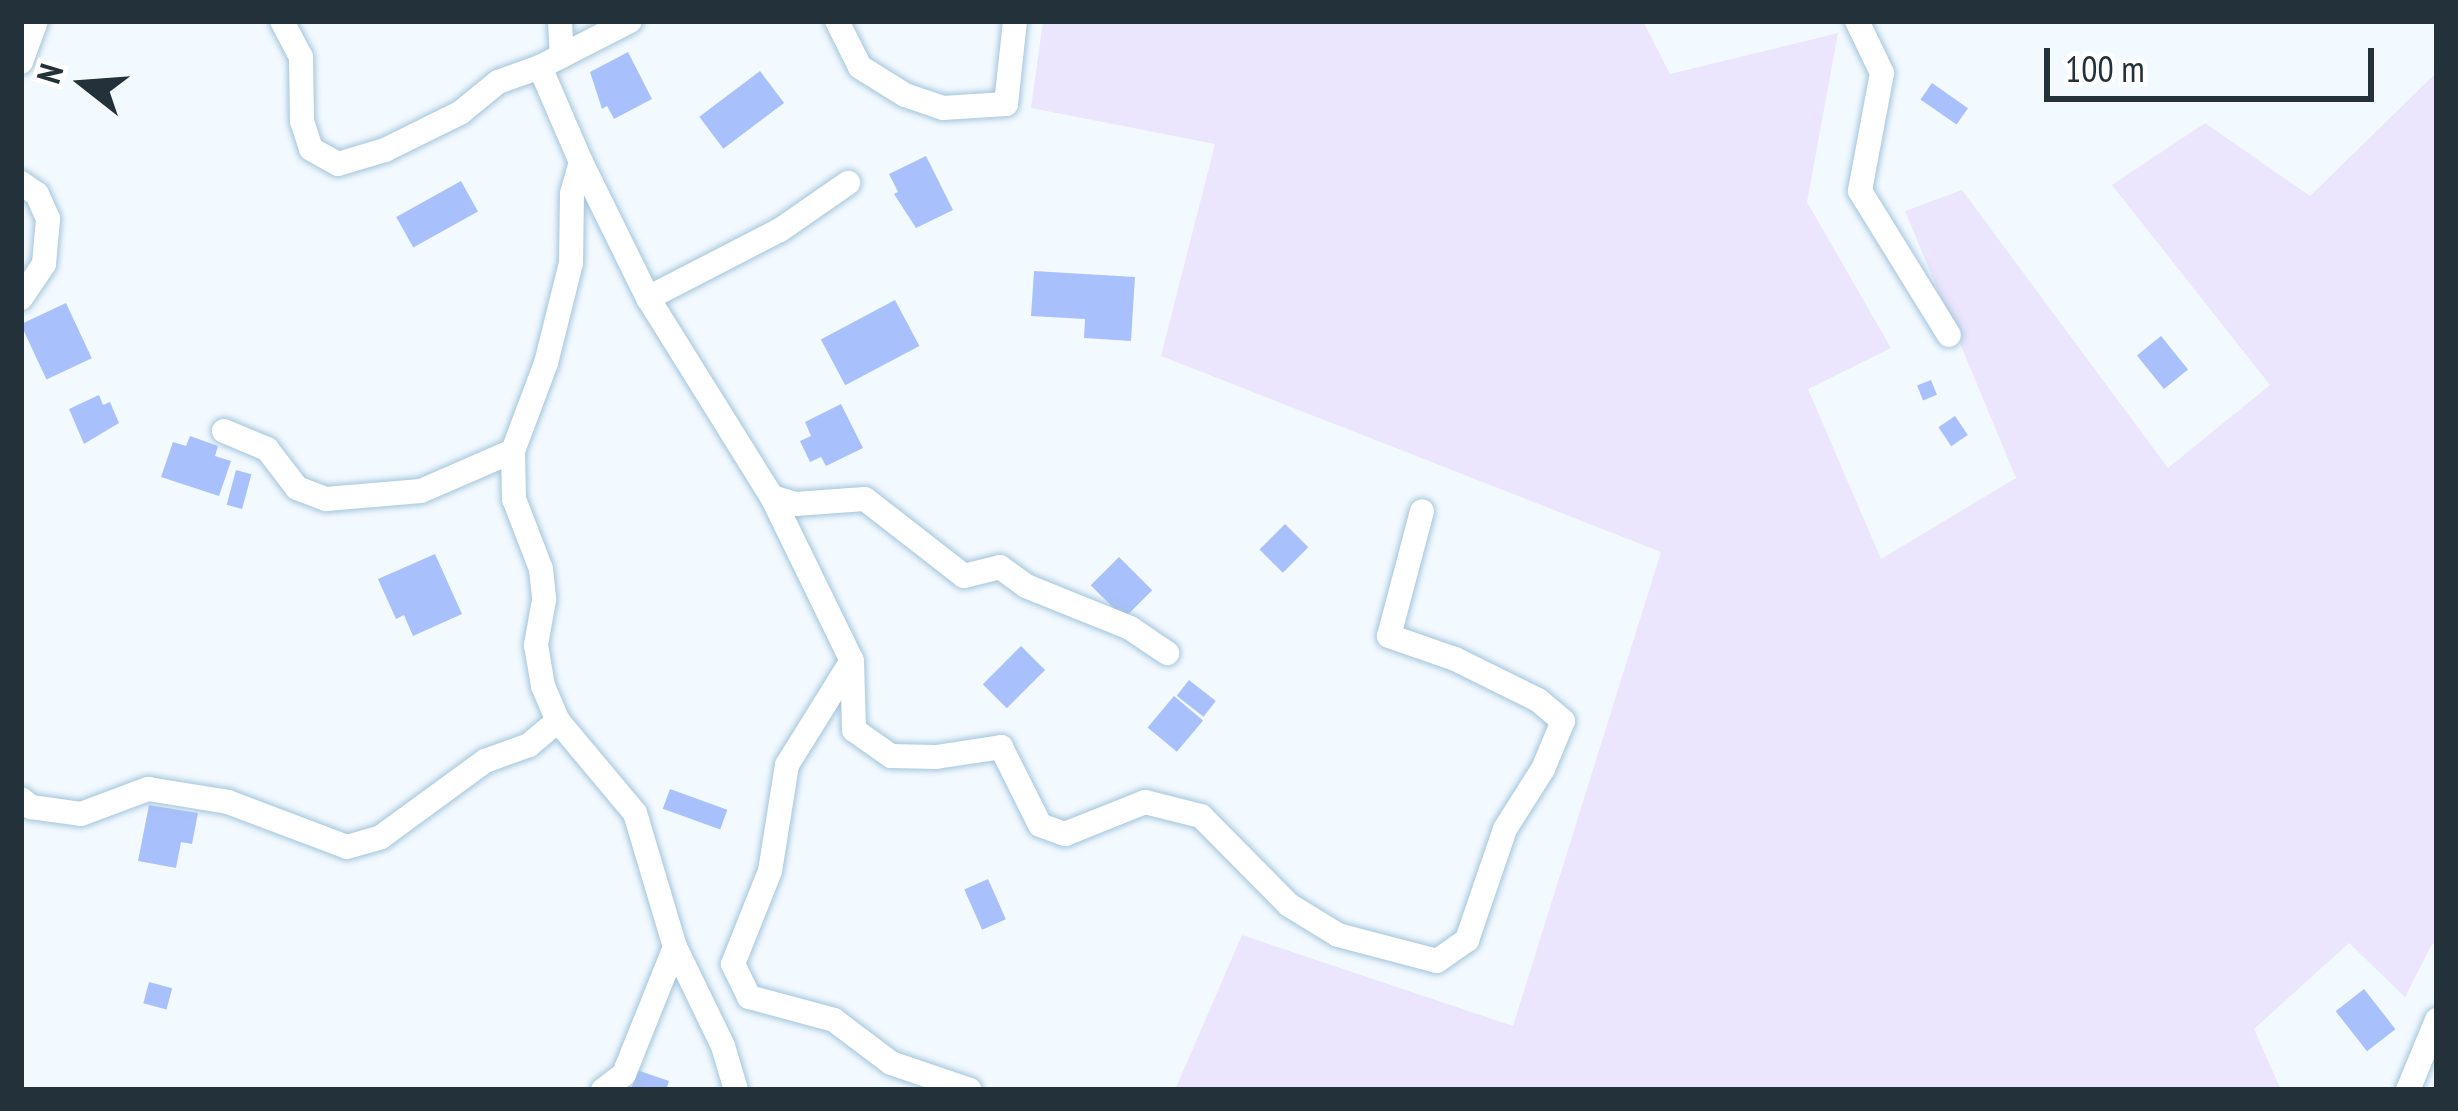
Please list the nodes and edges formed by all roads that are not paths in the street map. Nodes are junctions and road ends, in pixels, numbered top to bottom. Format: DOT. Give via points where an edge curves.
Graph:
graph roads {
  1 [pos="36,21"];
  2 [pos="282,21"];
  3 [pos="560,21"];
  4 [pos="629,21"];
  5 [pos="837,21"];
  6 [pos="1015,21"];
  7 [pos="1857,21"];
  8 [pos="21,62"];
  9 [pos="551,62"];
  10 [pos="581,161"];
  11 [pos="848,182"];
  12 [pos="21,183"];
  13 [pos="21,298"];
  14 [pos="648,298"];
  15 [pos="1948,334"];
  16 [pos="224,431"];
  17 [pos="513,451"];
  18 [pos="772,496"];
  19 [pos="1422,512"];
  20 [pos="1167,653"];
  21 [pos="852,661"];
  22 [pos="558,721"];
  23 [pos="21,800"];
  24 [pos="675,947"];
  25 [pos="2437,1020"];
  26 [pos="603,1090"];
  27 [pos="736,1090"];
  28 [pos="970,1090"];
  29 [pos="2408,1090"];
  1 -- 8 [label="street"];
  2 -- 9 [label="street" via="301,57 302,122 311,149 338,164 385,150 460,113 498,82"];
  3 -- 9 [label="street"];
  4 -- 9 [label="street"];
  5 -- 6 [label="street" via="860,67 943,108 1006,104"];
  7 -- 15 [label="street" via="1882,73 1860,190"];
  9 -- 10 [label="street"];
  10 -- 14 [label="street"];
  10 -- 17 [label="street" via="571,263"];
  11 -- 14 [label="street" via="780,230"];
  12 -- 13 [label="street" via="38,194 48,219 44,264"];
  14 -- 18 [label="street"];
  16 -- 17 [label="street" via="267,449 297,488 326,499 421,491"];
  17 -- 22 [label="street" via="514,499 541,569 536,645"];
  18 -- 20 [label="street" via="795,504 865,499 964,576 1000,566"];
  18 -- 21 [label="street"];
  19 -- 21 [label="street" via="1389,636 1538,700 1563,721 1505,829 1467,940 1437,961 1338,935 1289,905 1201,816 1145,802 1065,834 1040,825 1000,747 891,756 854,730"];
  21 -- 28 [label="street" via="787,765 770,871 733,964 748,998 834,1020 891,1064"];
  22 -- 23 [label="street" via="529,745 485,761 381,837 347,847 228,802 148,788 81,814"];
  22 -- 24 [label="street" via="635,814"];
  24 -- 26 [label="street" via="624,1073"];
  24 -- 27 [label="street"];
  25 -- 29 [label="street"];
}
